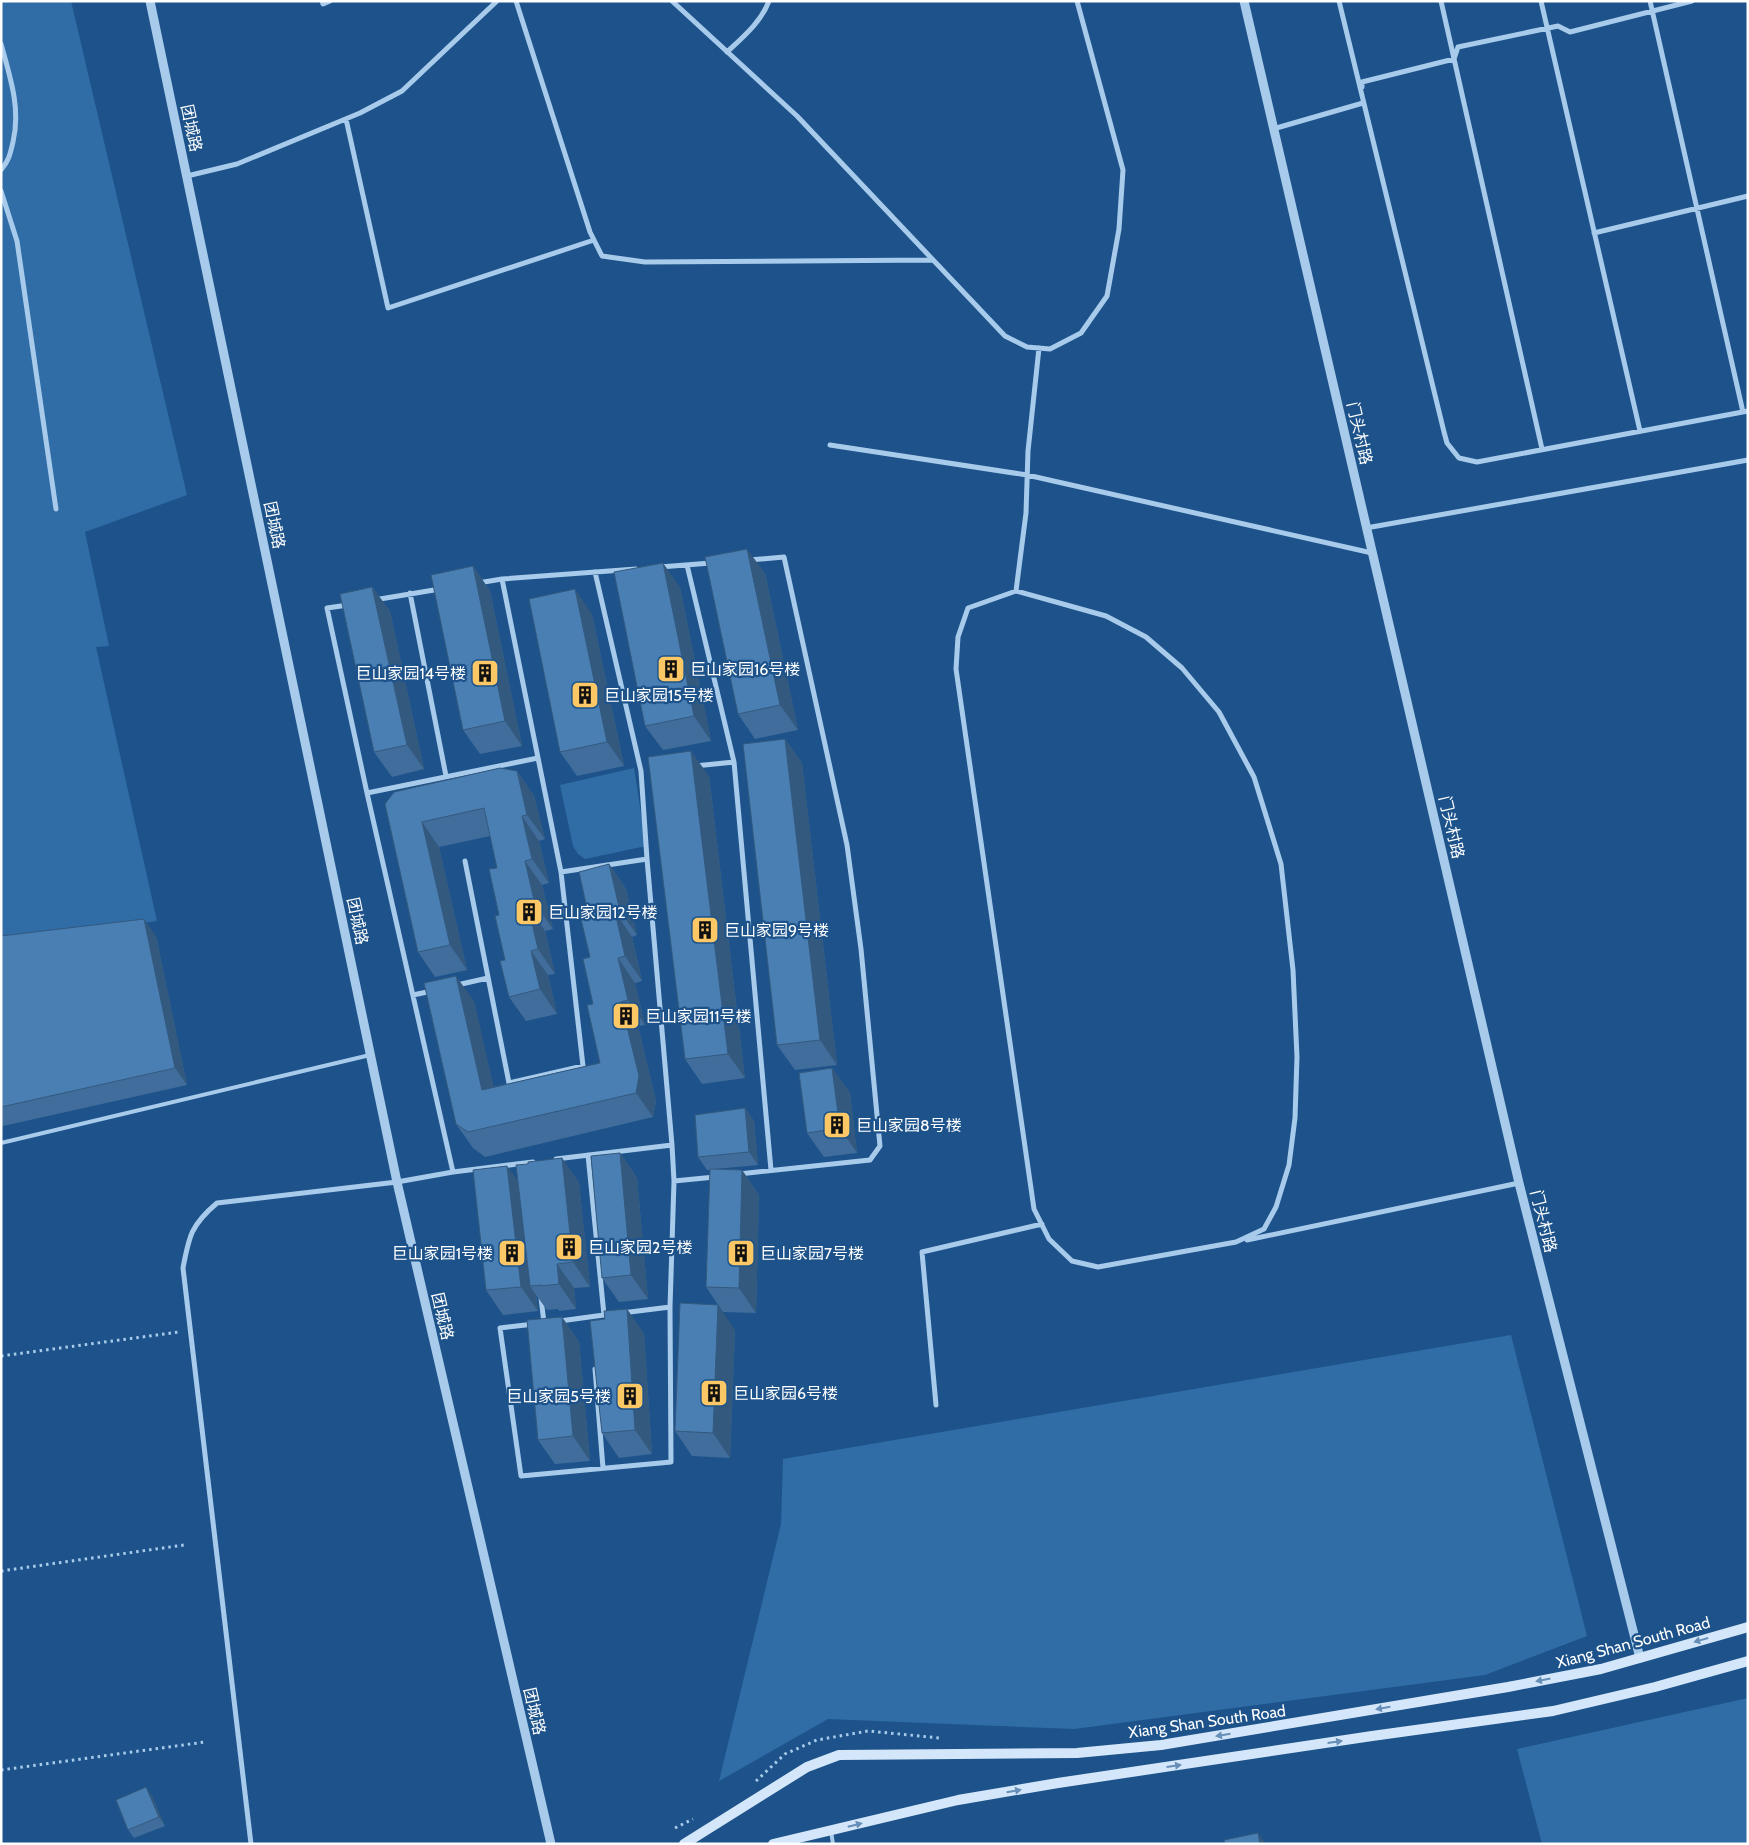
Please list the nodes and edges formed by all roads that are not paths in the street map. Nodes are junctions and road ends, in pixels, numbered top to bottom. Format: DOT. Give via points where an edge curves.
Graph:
graph roads {
  1 [pos="150,1"];
  2 [pos="322,1"];
  3 [pos="330,1"];
  4 [pos="497,1"];
  5 [pos="516,1"];
  6 [pos="672,1"];
  7 [pos="770,1"];
  8 [pos="1077,1"];
  9 [pos="1244,1"];
  10 [pos="1339,1"];
  11 [pos="1441,1"];
  12 [pos="1541,1"];
  13 [pos="1650,1"];
  14 [pos="1692,1"];
  15 [pos="1652,11"];
  16 [pos="1547,28"];
  17 [pos="1,44"];
  18 [pos="727,52"];
  19 [pos="1454,59"];
  20 [pos="1363,104"];
  21 [pos="346,119"];
  22 [pos="1273,129"];
  23 [pos="1,170"];
  24 [pos="187,176"];
  25 [pos="1,191"];
  26 [pos="1748,196"];
  27 [pos="1697,208"];
  28 [pos="1594,233"];
  29 [pos="594,240"];
  30 [pos="933,260"];
  31 [pos="1039,348"];
  32 [pos="1745,411"];
  33 [pos="1640,431"];
  34 [pos="830,445"];
  35 [pos="1542,450"];
  36 [pos="1748,460"];
  37 [pos="1027,474"];
  38 [pos="56,508"];
  39 [pos="1366,528"];
  40 [pos="1372,553"];
  41 [pos="745,560"];
  42 [pos="716,562"];
  43 [pos="687,565"];
  44 [pos="641,568"];
  45 [pos="650,568"];
  46 [pos="595,572"];
  47 [pos="502,579"];
  48 [pos="475,583"];
  49 [pos="447,588"];
  50 [pos="1016,592"];
  51 [pos="410,593"];
  52 [pos="364,602"];
  53 [pos="355,603"];
  54 [pos="538,758"];
  55 [pos="734,762"];
  56 [pos="688,767"];
  57 [pos="650,770"];
  58 [pos="641,771"];
  59 [pos="446,776"];
  60 [pos="367,793"];
  61 [pos="647,859"];
  62 [pos="464,861"];
  63 [pos="561,872"];
  64 [pos="488,978"];
  65 [pos="450,986"];
  66 [pos="441,988"];
  67 [pos="413,995"];
  68 [pos="370,1055"];
  69 [pos="1,1144"];
  70 [pos="672,1144"];
  71 [pos="588,1155"];
  72 [pos="553,1159"];
  73 [pos="535,1162"];
  74 [pos="526,1163"];
  75 [pos="771,1170"];
  76 [pos="453,1172"];
  77 [pos="527,1172"];
  78 [pos="732,1175"];
  79 [pos="723,1176"];
  80 [pos="674,1181"];
  81 [pos="397,1182"];
  82 [pos="1519,1183"];
  83 [pos="1042,1224"];
  84 [pos="1236,1242"];
  85 [pos="541,1294"];
  86 [pos="670,1307"];
  87 [pos="604,1315"];
  88 [pos="592,1317"];
  89 [pos="544,1322"];
  90 [pos="592,1326"];
  91 [pos="595,1364"];
  92 [pos="936,1405"];
  93 [pos="603,1468"];
  94 [pos="1748,1627"];
  95 [pos="1640,1658"];
  96 [pos="1748,1661"];
  97 [pos="831,1831"];
  98 [pos="251,1844"];
  99 [pos="551,1844"];
  100 [pos="684,1844"];
  101 [pos="773,1844"];
  102 [pos="833,1844"];
  1 -- 24 [label="street, 团城路"];
  2 -- 3 [label="street" via="323,4"];
  4 -- 21 [label="street" via="402,90"];
  5 -- 29 [label="street"];
  6 -- 18 [label="street"];
  7 -- 18 [label="street" via="749,32"];
  8 -- 31 [label="street" via="1123,170 1119,229 1106,296 1081,333 1050,349"];
  9 -- 22 [label="street, 门头村路"];
  10 -- 20 [label="street"];
  11 -- 19 [label="street"];
  12 -- 16 [label="street"];
  13 -- 15 [label="street"];
  14 -- 15 [label="street"];
  15 -- 16 [label="street" via="1570,32 1558,26"];
  15 -- 27 [label="street"];
  16 -- 19 [label="street" via="1458,48"];
  16 -- 28 [label="street"];
  17 -- 23 [label="street" via="15,95 17,126 9,161"];
  18 -- 30 [label="street" via="797,116"];
  19 -- 20 [label="street" via="1362,82"];
  19 -- 35 [label="street"];
  20 -- 22 [label="street"];
  20 -- 35 [label="street" via="1447,443 1459,458 1477,462"];
  21 -- 24 [label="street" via="237,164"];
  21 -- 29 [label="street" via="388,308"];
  22 -- 39 [label="street, 门头村路"];
  24 -- 68 [label="street, 团城路"];
  25 -- 38 [label="street" via="17,241"];
  26 -- 27 [label="street"];
  27 -- 28 [label="street"];
  27 -- 32 [label="street"];
  28 -- 33 [label="street"];
  29 -- 30 [label="street" via="602,256 646,262"];
  30 -- 31 [label="street" via="1004,336 1027,347"];
  31 -- 37 [label="street"];
  32 -- 33 [label="street"];
  33 -- 35 [label="street"];
  34 -- 37 [label="street"];
  36 -- 39 [label="street"];
  37 -- 40 [label="street"];
  37 -- 50 [label="street" via="1026,513"];
  39 -- 40 [label="street, 门头村路"];
  40 -- 82 [label="street, 门头村路"];
  41 -- 75 [label="street" via="784,557 848,845 880,1146 870,1160"];
  42 -- 43 [label="street"];
  43 -- 45 [label="street"];
  43 -- 55 [label="street"];
  44 -- 46 [label="street"];
  46 -- 47 [label="street"];
  46 -- 58 [label="street"];
  47 -- 48 [label="street"];
  47 -- 54 [label="street"];
  49 -- 51 [label="street"];
  50 -- 83 [label="street" via="968,608 958,637 956,669 1032,1199"];
  50 -- 84 [label="street" via="1106,616 1146,637 1182,668 1219,712 1254,777 1281,864 1293,970 1297,1057 1295,1109 1289,1165 1276,1207 1264,1229"];
  51 -- 52 [label="street"];
  51 -- 59 [label="street"];
  53 -- 60 [label="street" via="327,608"];
  54 -- 59 [label="street"];
  54 -- 63 [label="street"];
  55 -- 56 [label="street"];
  55 -- 75 [label="street"];
  57 -- 58 [label="street"];
  58 -- 61 [label="street"];
  59 -- 60 [label="street"];
  60 -- 67 [label="street"];
  61 -- 63 [label="street"];
  61 -- 70 [label="street"];
  62 -- 64 [label="street"];
  63 -- 64 [label="street" via="583,1066 509,1083"];
  64 -- 65 [label="street"];
  66 -- 67 [label="street"];
  67 -- 76 [label="street"];
  68 -- 69 [label="lane"];
  68 -- 81 [label="street, 团城路"];
  70 -- 71 [label="street"];
  70 -- 80 [label="street"];
  71 -- 72 [label="street"];
  71 -- 87 [label="street"];
  73 -- 74 [label="street"];
  74 -- 76 [label="street"];
  74 -- 77 [label="street"];
  75 -- 78 [label="street"];
  76 -- 81 [label="street"];
  79 -- 80 [label="street"];
  80 -- 86 [label="street"];
  81 -- 98 [label="street" via="217,1203 201,1216 188,1239 183,1268"];
  81 -- 99 [label="street, 团城路"];
  82 -- 84 [label="street"];
  82 -- 95 [label="street, 门头村路"];
  83 -- 84 [label="street" via="1049,1238 1072,1262 1098,1267"];
  83 -- 92 [label="street" via="922,1252"];
  85 -- 89 [label="street"];
  86 -- 87 [label="street"];
  86 -- 93 [label="street" via="671,1462"];
  87 -- 88 [label="street"];
  88 -- 89 [label="street"];
  88 -- 90 [label="street"];
  89 -- 93 [label="street" via="500,1328 521,1476"];
  91 -- 93 [label="street"];
  94 -- 95 [label="main road, Xiang Shan South Road, one-way"];
  95 -- 100 [label="main road, Xiang Shan South Road, one-way" via="1508,1687 1162,1744 1077,1753 839,1754 807,1767"];
  97 -- 96 [label="main road, one-way" via="958,1800 1058,1783 1553,1711 1655,1688"];
  97 -- 101 [label="main road"];
  97 -- 102 [label="lane"];
}
